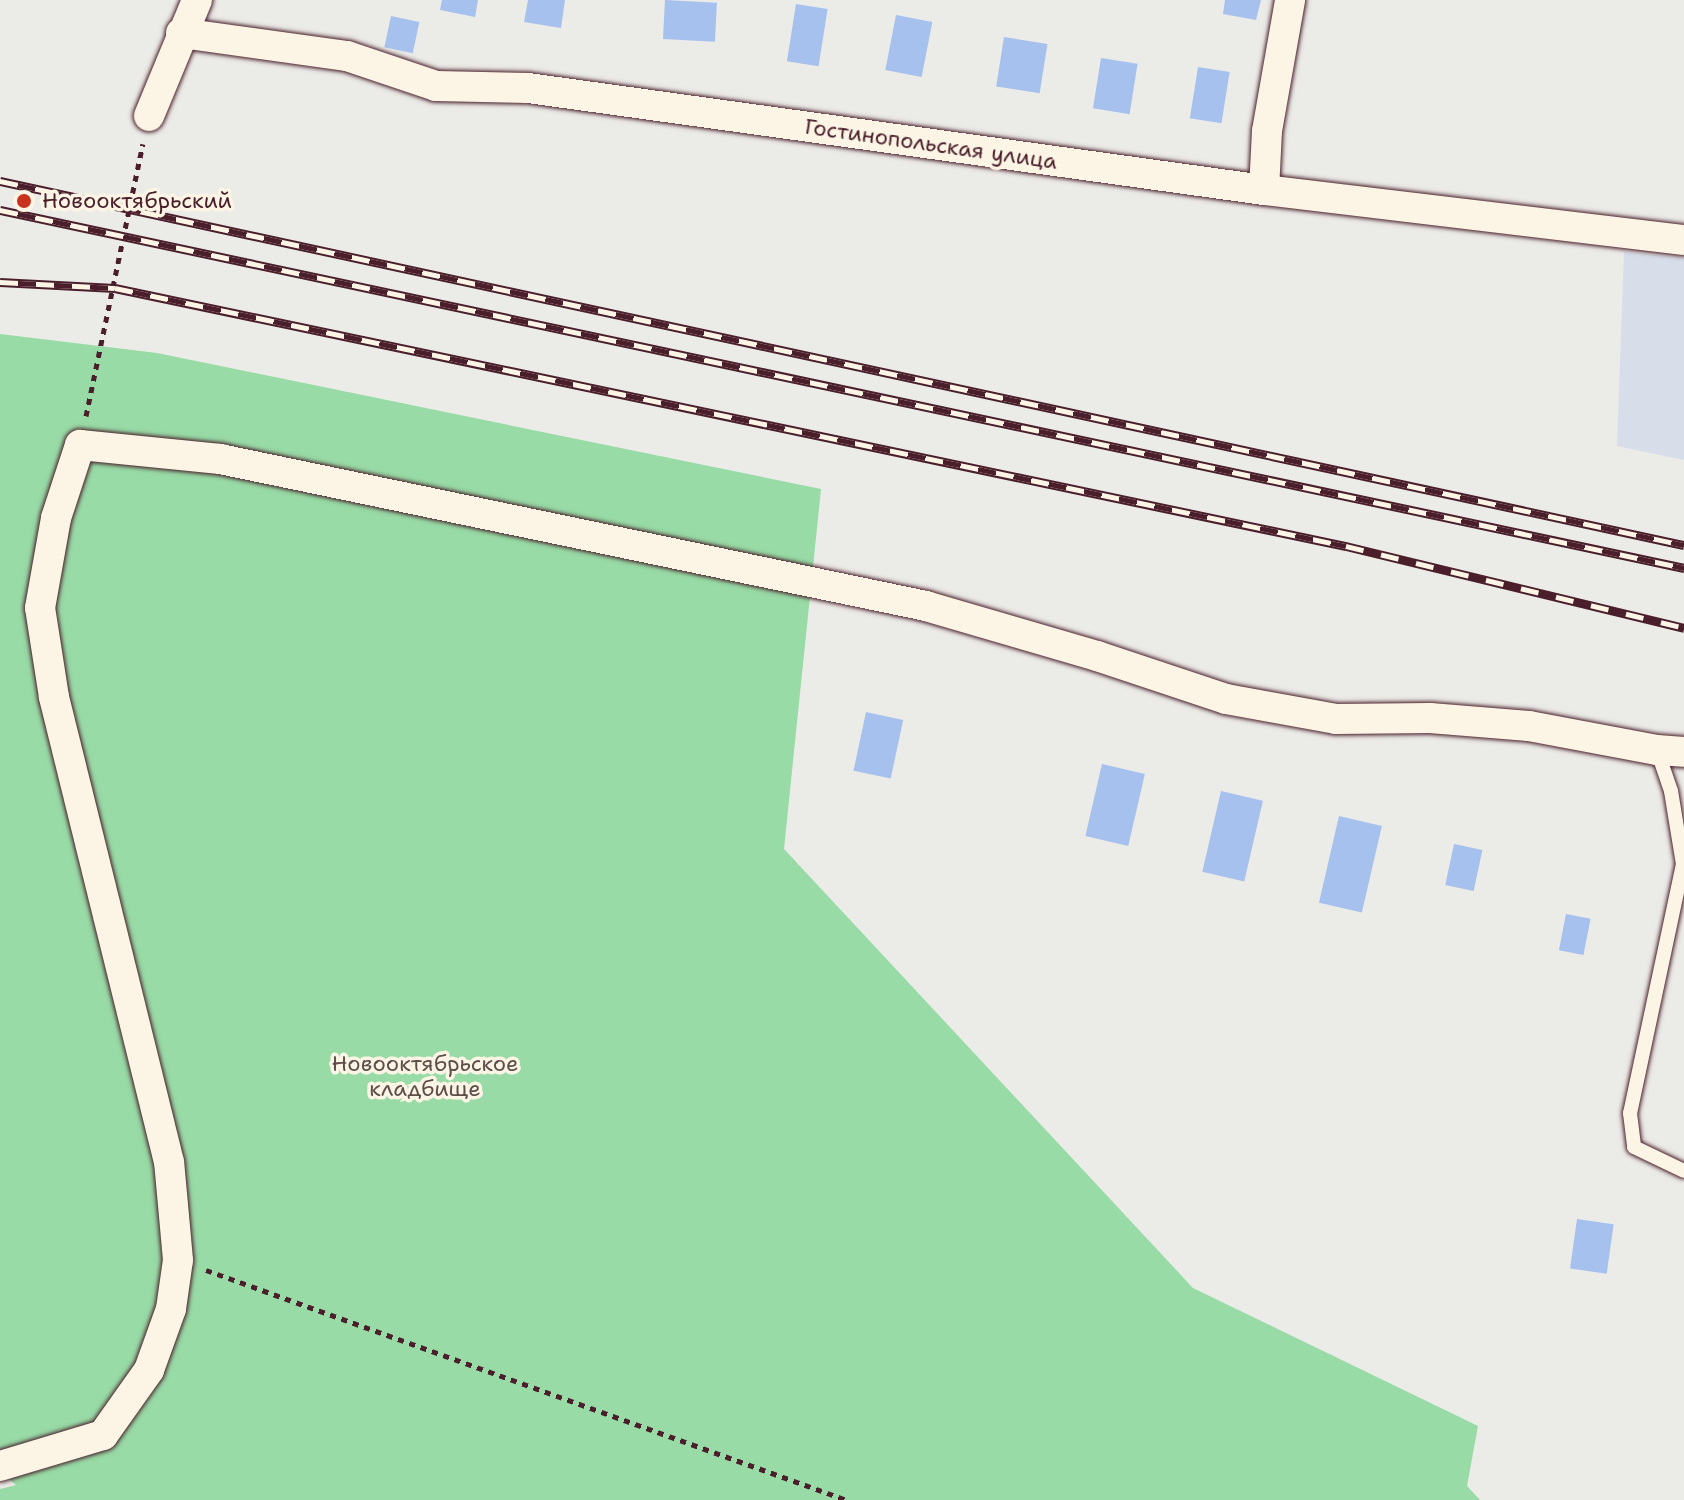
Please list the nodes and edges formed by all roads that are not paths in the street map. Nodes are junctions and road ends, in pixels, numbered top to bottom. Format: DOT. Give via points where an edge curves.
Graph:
graph roads {
  1 [pos="197,0"];
  2 [pos="1290,0"];
  3 [pos="181,33"];
  4 [pos="149,116"];
  5 [pos="1264,190"];
  6 [pos="1684,240"];
  7 [pos="1671,751"];
  8 [pos="1684,1171"];
  9 [pos="0,1466"];
  1 -- 3 [label="street"];
  2 -- 5 [label="street" via="1267,131"];
  3 -- 4 [label="street"];
  3 -- 5 [label="street, Гостинопольская улица" via="347,56 436,86 528,88"];
  5 -- 6 [label="street, Гостинопольская улица"];
  7 -- 8 [label="lane" via="1671,791 1683,864 1630,1113 1634,1147"];
  7 -- 9 [label="street" via="1529,726 1430,718 1336,719 1226,699 926,606 220,459 80,445 56,518 40,608 54,697 169,1162 178,1260 171,1309 149,1370 103,1435"];
}
